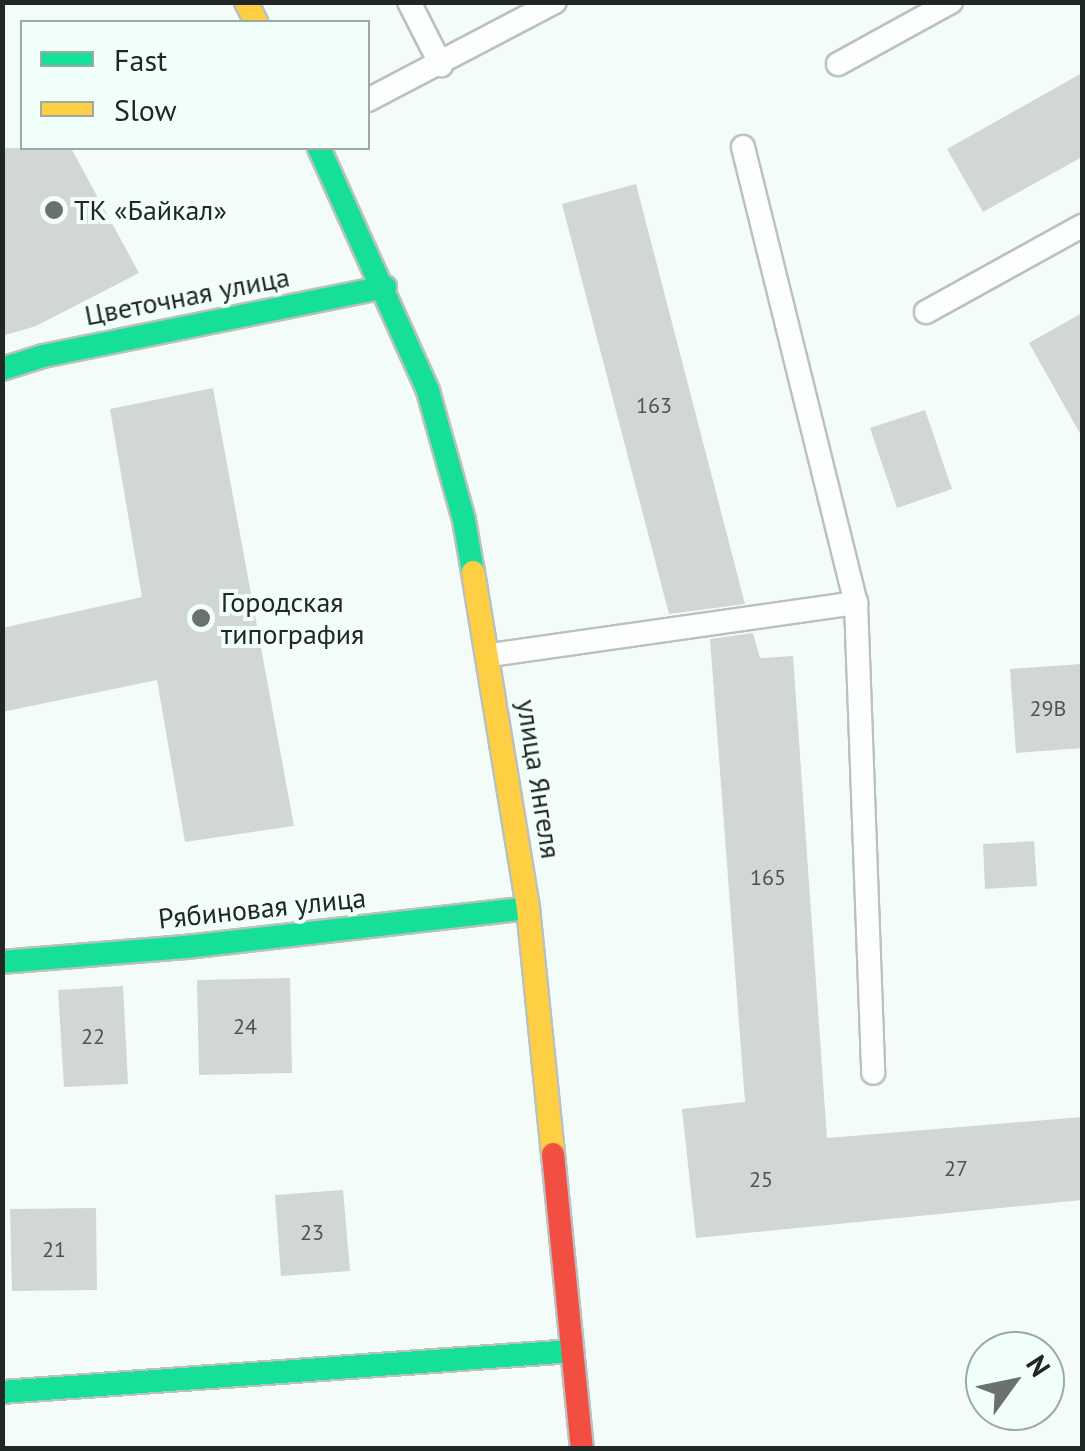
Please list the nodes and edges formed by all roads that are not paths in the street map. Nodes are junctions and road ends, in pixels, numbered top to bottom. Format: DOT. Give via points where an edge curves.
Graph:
graph roads {
  1 [pos="409,2"];
  2 [pos="555,2"];
  3 [pos="951,2"];
  4 [pos="838,64"];
  5 [pos="441,65"];
  6 [pos="370,99"];
  7 [pos="743,148"];
  8 [pos="320,150"];
  9 [pos="1082,226"];
  10 [pos="385,287"];
  11 [pos="926,312"];
  12 [pos="2,369"];
  13 [pos="856,603"];
  14 [pos="490,655"];
  15 [pos="528,908"];
  16 [pos="2,962"];
  17 [pos="873,1073"];
  18 [pos="572,1351"];
  19 [pos="2,1392"];
  20 [pos="582,1448"];
  1 -- 5 [label="lane"];
  2 -- 5 [label="lane"];
  3 -- 4 [label="lane"];
  5 -- 6 [label="lane"];
  7 -- 13 [label="lane"];
  8 -- 10 [label="street, улица Янгеля"];
  9 -- 11 [label="lane"];
  10 -- 12 [label="street, Цветочная улица"];
  10 -- 14 [label="street, улица Янгеля" via="428,391 464,520"];
  13 -- 14 [label="lane"];
  13 -- 17 [label="lane"];
  14 -- 15 [label="street, улица Янгеля"];
  15 -- 16 [label="street, Рябиновая улица"];
  15 -- 18 [label="street, улица Янгеля"];
  18 -- 19 [label="street"];
  18 -- 20 [label="street, улица Янгеля"];
}
